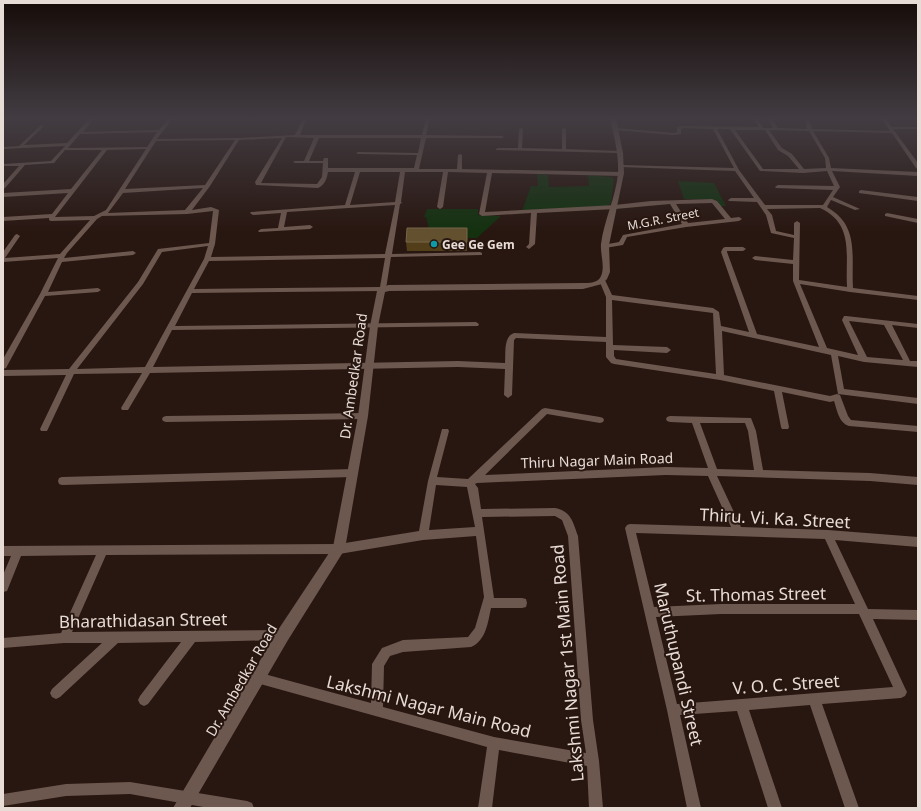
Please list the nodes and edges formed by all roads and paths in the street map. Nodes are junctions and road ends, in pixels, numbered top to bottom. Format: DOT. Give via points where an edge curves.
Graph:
graph roads {
  1 [pos="460,155"];
  2 [pos="59,156"];
  3 [pos="100,156"];
  4 [pos="144,156"];
  5 [pos="227,156"];
  6 [pos="273,156"];
  7 [pos="309,156"];
  8 [pos="419,156"];
  9 [pos="619,156"];
  10 [pos="729,156"];
  11 [pos="752,156"];
  12 [pos="791,156"];
  13 [pos="826,156"];
  14 [pos="910,156"];
  15 [pos="296,162"];
  16 [pos="306,162"];
  17 [pos="23,164"];
  18 [pos="3,165"];
  19 [pos="918,167"];
  20 [pos="830,169"];
  21 [pos="326,170"];
  22 [pos="358,170"];
  23 [pos="403,170"];
  24 [pos="416,170"];
  25 [pos="446,170"];
  26 [pos="459,170"];
  27 [pos="621,170"];
  28 [pos="737,170"];
  29 [pos="490,171"];
  30 [pos="803,171"];
  31 [pos="918,174"];
  32 [pos="207,186"];
  33 [pos="3,187"];
  34 [pos="778,187"];
  35 [pos="836,188"];
  36 [pos="72,191"];
  37 [pos="122,191"];
  38 [pos="861,192"];
  39 [pos="3,195"];
  40 [pos="831,198"];
  41 [pos="732,200"];
  42 [pos="758,200"];
  43 [pos="918,200"];
  44 [pos="672,202"];
  45 [pos="398,203"];
  46 [pos="347,207"];
  47 [pos="440,207"];
  48 [pos="615,207"];
  49 [pos="764,207"];
  50 [pos="824,208"];
  51 [pos="858,209"];
  52 [pos="534,211"];
  53 [pos="187,212"];
  54 [pos="284,212"];
  55 [pos="254,213"];
  56 [pos="887,215"];
  57 [pos="53,216"];
  58 [pos="98,217"];
  59 [pos="3,219"];
  60 [pos="739,219"];
  61 [pos="729,220"];
  62 [pos="918,221"];
  63 [pos="797,223"];
  64 [pos="686,225"];
  65 [pos="310,227"];
  66 [pos="281,229"];
  67 [pos="261,231"];
  68 [pos="18,236"];
  69 [pos="797,237"];
  70 [pos="212,244"];
  71 [pos="605,246"];
  72 [pos="529,247"];
  73 [pos="743,249"];
  74 [pos="133,253"];
  75 [pos="480,254"];
  76 [pos="387,256"];
  77 [pos="3,257"];
  78 [pos="61,258"];
  79 [pos="755,258"];
  80 [pos="207,259"];
  81 [pos="3,260"];
  82 [pos="796,262"];
  83 [pos="602,280"];
  84 [pos="796,281"];
  85 [pos="383,289"];
  86 [pos="98,290"];
  87 [pos="850,290"];
  88 [pos="190,291"];
  89 [pos="43,294"];
  90 [pos="608,298"];
  91 [pos="918,298"];
  92 [pos="887,322"];
  93 [pos="476,324"];
  94 [pos="374,326"];
  95 [pos="918,326"];
  96 [pos="170,328"];
  97 [pos="718,328"];
  98 [pos="754,335"];
  99 [pos="609,344"];
  100 [pos="667,350"];
  101 [pos="824,351"];
  102 [pos="834,353"];
  103 [pos="864,359"];
  104 [pos="908,364"];
  105 [pos="918,364"];
  106 [pos="3,366"];
  107 [pos="509,366"];
  108 [pos="369,367"];
  109 [pos="72,370"];
  110 [pos="148,371"];
  111 [pos="3,373"];
  112 [pos="720,377"];
  113 [pos="777,388"];
  114 [pos="508,395"];
  115 [pos="918,401"];
  116 [pos="125,408"];
  117 [pos="363,416"];
  118 [pos="166,419"];
  119 [pos="670,419"];
  120 [pos="695,419"];
  121 [pos="600,420"];
  122 [pos="785,427"];
  123 [pos="44,429"];
  124 [pos="918,429"];
  125 [pos="444,431"];
  126 [pos="353,472"];
  127 [pos="713,472"];
  128 [pos="759,474"];
  129 [pos="62,481"];
  130 [pos="432,481"];
  131 [pos="472,481"];
  132 [pos="917,483"];
  133 [pos="478,513"];
  134 [pos="630,528"];
  135 [pos="480,531"];
  136 [pos="738,531"];
  137 [pos="423,535"];
  138 [pos="828,535"];
  139 [pos="918,542"];
  140 [pos="339,549"];
  141 [pos="18,551"];
  142 [pos="3,552"];
  143 [pos="102,552"];
  144 [pos="3,587"];
  145 [pos="488,603"];
  146 [pos="522,603"];
  147 [pos="650,612"];
  148 [pos="864,612"];
  149 [pos="918,615"];
  150 [pos="283,635"];
  151 [pos="192,636"];
  152 [pos="64,638"];
  153 [pos="115,638"];
  154 [pos="3,643"];
  155 [pos="257,678"];
  156 [pos="56,693"];
  157 [pos="814,699"];
  158 [pos="144,700"];
  159 [pos="741,705"];
  160 [pos="673,710"];
  161 [pos="377,711"];
  162 [pos="494,742"];
  163 [pos="593,761"];
  164 [pos="3,800"];
  165 [pos="185,803"];
  166 [pos="247,808"];
  167 [pos="486,808"];
  168 [pos="596,808"];
  169 [pos="694,808"];
  170 [pos="775,808"];
  171 [pos="852,808"];
  1 -- 26 [label="street"];
  2 -- 17 [label="street" via="47,164"];
  3 -- 36 [label="street"];
  4 -- 37 [label="street"];
  5 -- 32 [label="street"];
  6 -- 21 [label="street" via="258,184 318,186 322,183"];
  7 -- 16 [label="street"];
  8 -- 24 [label="street"];
  9 -- 27 [label="street"];
  10 -- 28 [label="street"];
  11 -- 30 [label="street" via="760,169"];
  12 -- 30 [label="street"];
  13 -- 20 [label="street"];
  14 -- 19 [label="street"];
  15 -- 16 [label="street"];
  16 -- 21 [label="street" via="326,161"];
  17 -- 18 [label="street"];
  17 -- 33 [label="street"];
  20 -- 30 [label="street"];
  20 -- 31 [label="street"];
  20 -- 35 [label="street"];
  21 -- 22 [label="street"];
  22 -- 23 [label="street"];
  22 -- 46 [label="street"];
  23 -- 24 [label="street"];
  23 -- 45 [label="street"];
  24 -- 25 [label="street"];
  25 -- 26 [label="street"];
  25 -- 47 [label="street"];
  26 -- 29 [label="street"];
  27 -- 28 [label="street"];
  27 -- 29 [label="street"];
  27 -- 48 [label="street"];
  28 -- 42 [label="street"];
  29 -- 52 [label="street, M.G.R. Street" via="482,214"];
  32 -- 37 [label="street"];
  32 -- 53 [label="street"];
  34 -- 35 [label="street"];
  35 -- 40 [label="street"];
  36 -- 39 [label="street"];
  36 -- 57 [label="street"];
  37 -- 58 [label="street" via="108,211"];
  38 -- 43 [label="street"];
  40 -- 50 [label="street"];
  40 -- 51 [label="street"];
  41 -- 42 [label="street"];
  42 -- 49 [label="street"];
  44 -- 48 [label="street, M.G.R. Street"];
  44 -- 61 [label="street, M.G.R. Street" via="714,201"];
  44 -- 64 [label="street"];
  45 -- 46 [label="street"];
  45 -- 76 [label="street"];
  46 -- 54 [label="street"];
  48 -- 52 [label="street, M.G.R. Street"];
  48 -- 71 [label="street"];
  49 -- 50 [label="street"];
  49 -- 69 [label="street" via="773,232"];
  50 -- 87 [label="street" via="829,209 841,222 848,235"];
  52 -- 72 [label="street" via="532,244"];
  53 -- 58 [label="street"];
  53 -- 70 [label="street" via="215,209"];
  54 -- 55 [label="street"];
  54 -- 66 [label="street"];
  56 -- 62 [label="street"];
  57 -- 58 [label="street" via="51,219 54,220"];
  57 -- 59 [label="street"];
  58 -- 78 [label="street"];
  60 -- 61 [label="street, M.G.R. Street"];
  61 -- 64 [label="street, M.G.R. Street"];
  63 -- 69 [label="street"];
  64 -- 71 [label="street, M.G.R. Street" via="625,236 621,244"];
  65 -- 66 [label="street"];
  66 -- 67 [label="street"];
  68 -- 77 [label="street"];
  69 -- 82 [label="street"];
  70 -- 80 [label="street"];
  70 -- 109 [label="street" via="160,250 142,284"];
  71 -- 83 [label="street" via="605,274"];
  73 -- 98 [label="street" via="725,249 724,252"];
  74 -- 78 [label="street"];
  75 -- 76 [label="street"];
  76 -- 80 [label="street"];
  76 -- 85 [label="street"];
  78 -- 81 [label="street"];
  78 -- 89 [label="street"];
  79 -- 82 [label="street"];
  80 -- 88 [label="street"];
  82 -- 84 [label="street"];
  83 -- 85 [label="street" via="596,284 583,286"];
  83 -- 90 [label="street"];
  84 -- 87 [label="street"];
  84 -- 101 [label="street"];
  85 -- 88 [label="street"];
  85 -- 94 [label="street, Dr. Ambedkar Road"];
  86 -- 89 [label="street"];
  87 -- 91 [label="street"];
  88 -- 96 [label="street"];
  89 -- 106 [label="street"];
  90 -- 97 [label="street" via="713,310 716,312"];
  90 -- 99 [label="street"];
  92 -- 95 [label="street"];
  92 -- 103 [label="street" via="846,318"];
  92 -- 104 [label="street"];
  93 -- 94 [label="street"];
  94 -- 96 [label="street"];
  94 -- 108 [label="street, Dr. Ambedkar Road"];
  96 -- 110 [label="street"];
  97 -- 98 [label="street"];
  97 -- 112 [label="street"];
  98 -- 101 [label="street"];
  99 -- 100 [label="street"];
  99 -- 107 [label="street" via="514,335 510,339"];
  99 -- 112 [label="street" via="610,357 614,361"];
  101 -- 102 [label="street"];
  102 -- 103 [label="street"];
  102 -- 115 [label="street" via="841,392"];
  103 -- 104 [label="street"];
  104 -- 105 [label="street"];
  107 -- 108 [label="street" via="458,364"];
  107 -- 114 [label="street"];
  108 -- 110 [label="street"];
  108 -- 117 [label="street, Dr. Ambedkar Road"];
  109 -- 110 [label="street"];
  109 -- 111 [label="street"];
  109 -- 123 [label="street"];
  110 -- 116 [label="street"];
  112 -- 113 [label="street"];
  113 -- 122 [label="street"];
  113 -- 124 [label="street" via="830,399 837,397 844,417 849,423"];
  117 -- 118 [label="street"];
  117 -- 126 [label="street, Dr. Ambedkar Road"];
  119 -- 120 [label="street"];
  120 -- 127 [label="street"];
  120 -- 128 [label="street" via="748,420"];
  121 -- 131 [label="street" via="545,411"];
  125 -- 130 [label="street"];
  126 -- 129 [label="street"];
  126 -- 140 [label="street, Dr. Ambedkar Road"];
  127 -- 128 [label="street, Thiru Nagar Main Road"];
  127 -- 131 [label="street, Thiru Nagar Main Road" via="666,471"];
  127 -- 136 [label="street"];
  128 -- 132 [label="street, Thiru Nagar Main Road" via="870,477"];
  130 -- 131 [label="street, Thiru Nagar Main Road"];
  130 -- 137 [label="street"];
  131 -- 133 [label="street"];
  133 -- 135 [label="street"];
  133 -- 163 [label="street, Lakshmi Nagar 1st Main Road" via="561,512 566,516 573,536 587,720"];
  134 -- 136 [label="street, Thiru. Vi. Ka. Street"];
  134 -- 147 [label="street, Maruthupandi Street"];
  135 -- 137 [label="street"];
  135 -- 145 [label="street"];
  136 -- 138 [label="street, Thiru. Vi. Ka. Street"];
  137 -- 140 [label="street"];
  138 -- 139 [label="street, Thiru. Vi. Ka. Street"];
  138 -- 148 [label="street"];
  140 -- 143 [label="street"];
  140 -- 150 [label="street, Dr. Ambedkar Road"];
  141 -- 142 [label="street"];
  141 -- 143 [label="street"];
  141 -- 144 [label="street"];
  143 -- 152 [label="street"];
  145 -- 146 [label="street"];
  145 -- 161 [label="street" via="480,632 471,642 403,646 386,652 378,664"];
  147 -- 148 [label="street, St. Thomas Street" via="721,609"];
  147 -- 160 [label="street, Maruthupandi Street"];
  148 -- 149 [label="street, St. Thomas Street"];
  148 -- 157 [label="street, V. O. C. Street" via="901,692"];
  150 -- 151 [label="street, Bharathidasan Street"];
  150 -- 155 [label="street, Dr. Ambedkar Road"];
  151 -- 153 [label="street, Bharathidasan Street"];
  151 -- 158 [label="street"];
  152 -- 153 [label="street, Bharathidasan Street"];
  152 -- 154 [label="street, Bharathidasan Street"];
  153 -- 156 [label="street"];
  155 -- 161 [label="street, Lakshmi Nagar Main Road"];
  155 -- 165 [label="street, Dr. Ambedkar Road"];
  157 -- 159 [label="street, V. O. C. Street"];
  157 -- 171 [label="street"];
  159 -- 160 [label="street, V. O. C. Street"];
  159 -- 170 [label="street"];
  160 -- 169 [label="street, Maruthupandi Street"];
  161 -- 162 [label="street, Lakshmi Nagar Main Road"];
  162 -- 163 [label="street, Lakshmi Nagar Main Road"];
  162 -- 167 [label="street"];
  163 -- 168 [label="street, Lakshmi Nagar 1st Main Road"];
  164 -- 165 [label="street" via="66,790 130,788"];
  165 -- 166 [label="street"];
}
